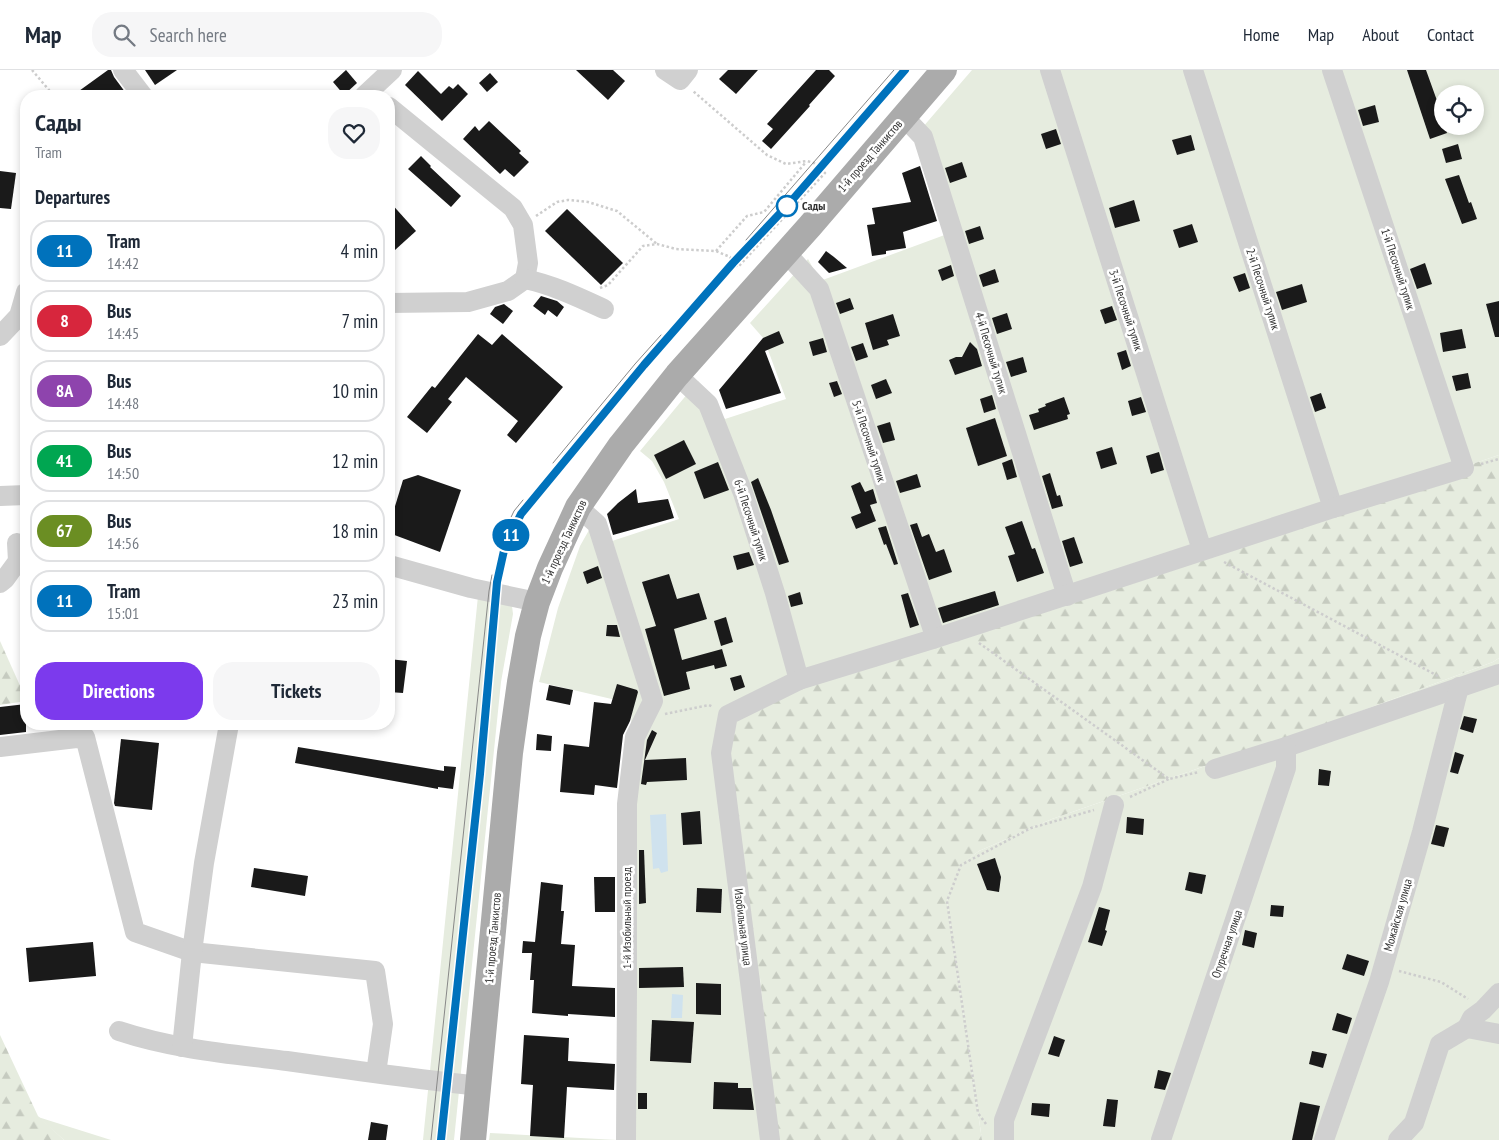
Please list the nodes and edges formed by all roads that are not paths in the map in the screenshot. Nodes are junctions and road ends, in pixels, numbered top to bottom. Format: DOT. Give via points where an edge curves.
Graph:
graph roads {
  1 [pos="123,70"];
  2 [pos="392,70"];
  3 [pos="944,70"];
  4 [pos="1050,70"];
  5 [pos="1193,70"];
  6 [pos="1332,70"];
  7 [pos="138,90"];
  8 [pos="373,90"];
  9 [pos="395,112"];
  10 [pos="904,117"];
  11 [pos="786,253"];
  12 [pos="525,279"];
  13 [pos="395,303"];
  14 [pos="604,309"];
  15 [pos="20,313"];
  16 [pos="0,336"];
  17 [pos="677,374"];
  18 [pos="0,496"];
  19 [pos="20,496"];
  20 [pos="578,507"];
  21 [pos="1333,508"];
  22 [pos="17,543"];
  23 [pos="1202,550"];
  24 [pos="395,568"];
  25 [pos="0,583"];
  26 [pos="1067,596"];
  27 [pos="537,602"];
  28 [pos="934,639"];
  29 [pos="1499,674"];
  30 [pos="799,680"];
  31 [pos="1459,687"];
  32 [pos="228,730"];
  33 [pos="0,747"];
  34 [pos="1286,747"];
  35 [pos="1215,769"];
  36 [pos="1114,805"];
  37 [pos="192,952"];
  38 [pos="1499,993"];
  39 [pos="1474,1019"];
  40 [pos="119,1031"];
  41 [pos="1499,1034"];
  42 [pos="182,1047"];
  43 [pos="376,1073"];
  44 [pos="479,1086"];
  45 [pos="474,1140"];
  46 [pos="626,1140"];
  47 [pos="770,1140"];
  48 [pos="1004,1140"];
  49 [pos="1162,1140"];
  50 [pos="1324,1140"];
  51 [pos="1398,1140"];
  1 -- 7 [label="street"];
  2 -- 8 [label="street"];
  3 -- 10 [label="main road, 1-й проезд Танкистов"];
  4 -- 23 [label="street, 3-й Песочный тупик"];
  5 -- 21 [label="street, 2-й Песочный тупик"];
  6 -- 21 [label="street, 1-й Песочный тупик" via="1464,468"];
  9 -- 12 [label="street" via="513,208 523,225 528,263"];
  10 -- 11 [label="main road, 1-й проезд Танкистов"];
  10 -- 26 [label="street, 4-й Песочный тупик" via="923,137"];
  11 -- 17 [label="main road, 1-й проезд Танкистов"];
  11 -- 28 [label="street, 5-й Песочный тупик" via="819,289"];
  12 -- 13 [label="street" via="508,291 468,302"];
  12 -- 14 [label="street" via="577,296"];
  15 -- 16 [label="street"];
  17 -- 20 [label="main road, 1-й проезд Танкистов" via="621,445"];
  17 -- 30 [label="street, 6-й Песочный тупик" via="708,404 733,466 775,593"];
  18 -- 19 [label="street"];
  20 -- 27 [label="main road, 1-й проезд Танкистов"];
  20 -- 46 [label="street, 1-й Изобильный проезд" via="597,524 650,707 635,737 627,804"];
  21 -- 23 [label="street"];
  22 -- 25 [label="street" via="18,562"];
  23 -- 26 [label="street"];
  24 -- 27 [label="street"];
  26 -- 28 [label="street"];
  27 -- 44 [label="main road, 1-й проезд Танкистов" via="521,673 510,753"];
  28 -- 30 [label="street"];
  29 -- 31 [label="street"];
  30 -- 47 [label="street, Изобильная улица" via="728,715 721,753"];
  31 -- 34 [label="street"];
  31 -- 50 [label="street, Можайская улица" via="1379,982"];
  32 -- 37 [label="street"];
  33 -- 37 [label="street" via="85,737 135,932"];
  34 -- 35 [label="street"];
  34 -- 49 [label="street, Огуречная улица" via="1286,768"];
  36 -- 48 [label="street" via="1092,887 1004,1120"];
  37 -- 42 [label="street"];
  37 -- 43 [label="street" via="375,971 384,1024"];
  38 -- 39 [label="street"];
  39 -- 41 [label="street"];
  39 -- 51 [label="street" via="1440,1044 1414,1123"];
  40 -- 42 [label="street" via="144,1040"];
  42 -- 43 [label="street"];
  43 -- 44 [label="street"];
  44 -- 45 [label="main road, 1-й проезд Танкистов"];
}
